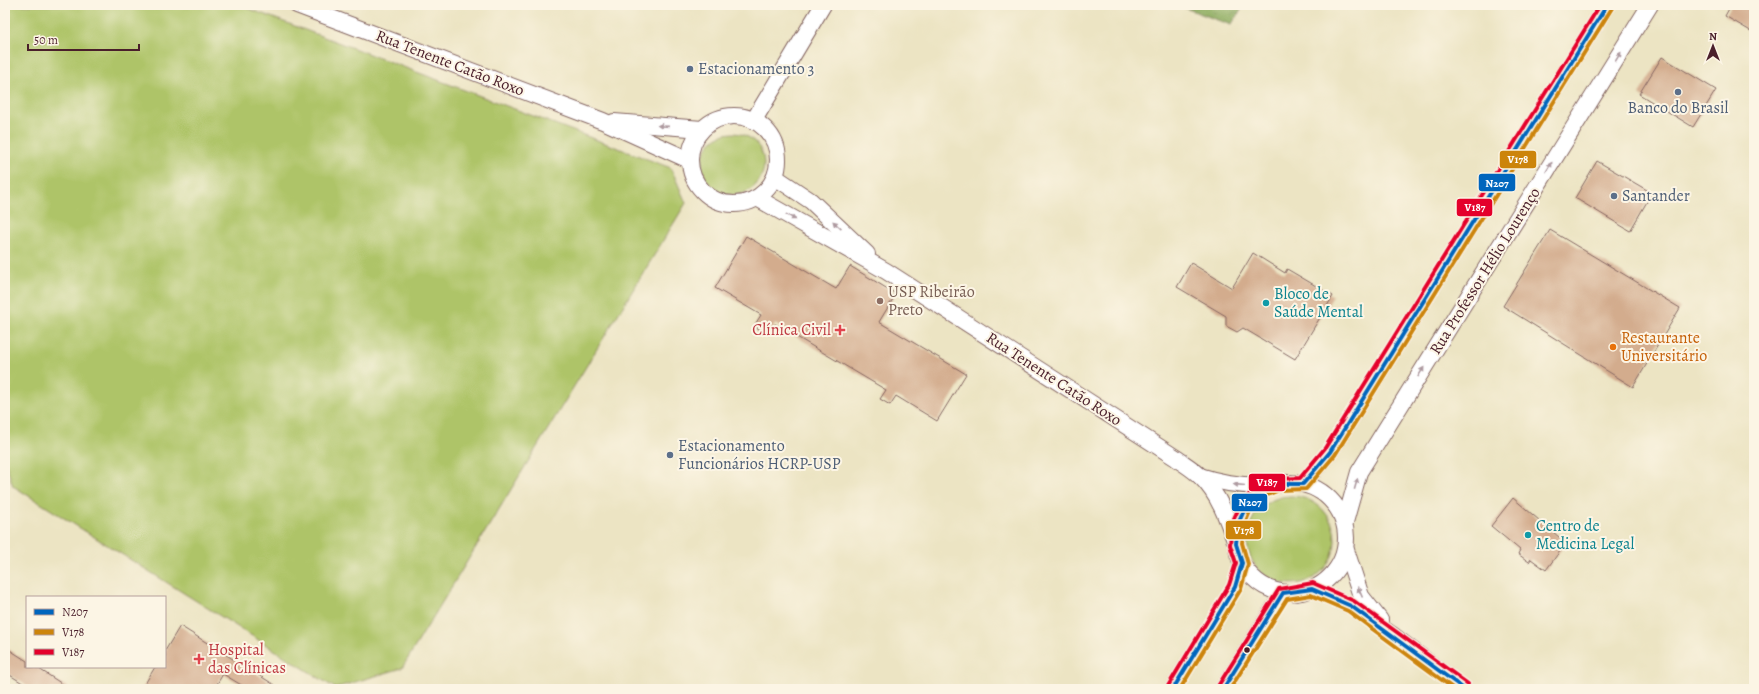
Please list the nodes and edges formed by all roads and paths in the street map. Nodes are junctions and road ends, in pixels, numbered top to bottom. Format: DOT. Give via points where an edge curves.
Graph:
graph roads {
  1 [pos="297,5"];
  2 [pos="823,5"];
  3 [pos="1607,5"];
  4 [pos="1650,5"];
  5 [pos="754,120"];
  6 [pos="603,121"];
  7 [pos="702,129"];
  8 [pos="689,160"];
  9 [pos="776,177"];
  10 [pos="757,198"];
  11 [pos="886,271"];
  12 [pos="1200,476"];
  13 [pos="1278,484"];
  14 [pos="1303,484"];
  15 [pos="1345,522"];
  16 [pos="1236,544"];
  17 [pos="1346,550"];
  18 [pos="1242,563"];
  19 [pos="1312,590"];
  20 [pos="1283,593"];
  21 [pos="1392,634"];
  22 [pos="1173,689"];
  23 [pos="1223,689"];
  24 [pos="1464,689"];
  1 -- 6 [label="street, Rua Tenente Catão Roxo"];
  2 -- 5 [label="street"];
  3 -- 14 [label="street" via="1330,452"];
  15 -- 4 [label="street, Rua Professor Hélio Lourenço, one-way" via="1359,472"];
  5 -- 7 [label="street" via="726,116 713,120"];
  5 -- 9 [label="street" via="767,130 776,144"];
  7 -- 6 [label="street, Rua Tenente Catão Roxo, one-way"];
  6 -- 8 [label="street, Rua Tenente Catão Roxo"];
  7 -- 8 [label="street" via="690,149"];
  8 -- 10 [label="street" via="695,184 712,199 734,205"];
  9 -- 10 [label="street" via="768,189"];
  11 -- 9 [label="street, Rua Tenente Catão Roxo, one-way" via="811,201"];
  10 -- 11 [label="street, Rua Tenente Catão Roxo, one-way"];
  11 -- 12 [label="street, Rua Tenente Catão Roxo"];
  13 -- 12 [label="street, Rua Tenente Catão Roxo, one-way" via="1239,486"];
  12 -- 16 [label="street, Rua Tenente Catão Roxo" via="1216,497 1228,520"];
  13 -- 14 [label="street"];
  13 -- 16 [label="street" via="1260,492 1246,506 1238,524"];
  14 -- 15 [label="street" via="1321,491 1336,504"];
  15 -- 17 [label="street"];
  16 -- 18 [label="street"];
  17 -- 19 [label="street" via="1332,576"];
  21 -- 17 [label="street, one-way" via="1361,596"];
  18 -- 20 [label="street" via="1252,577 1266,587"];
  18 -- 22 [label="street" via="1235,587"];
  19 -- 20 [label="street"];
  19 -- 21 [label="street" via="1351,606"];
  20 -- 23 [label="street"];
  21 -- 24 [label="street"];
}
